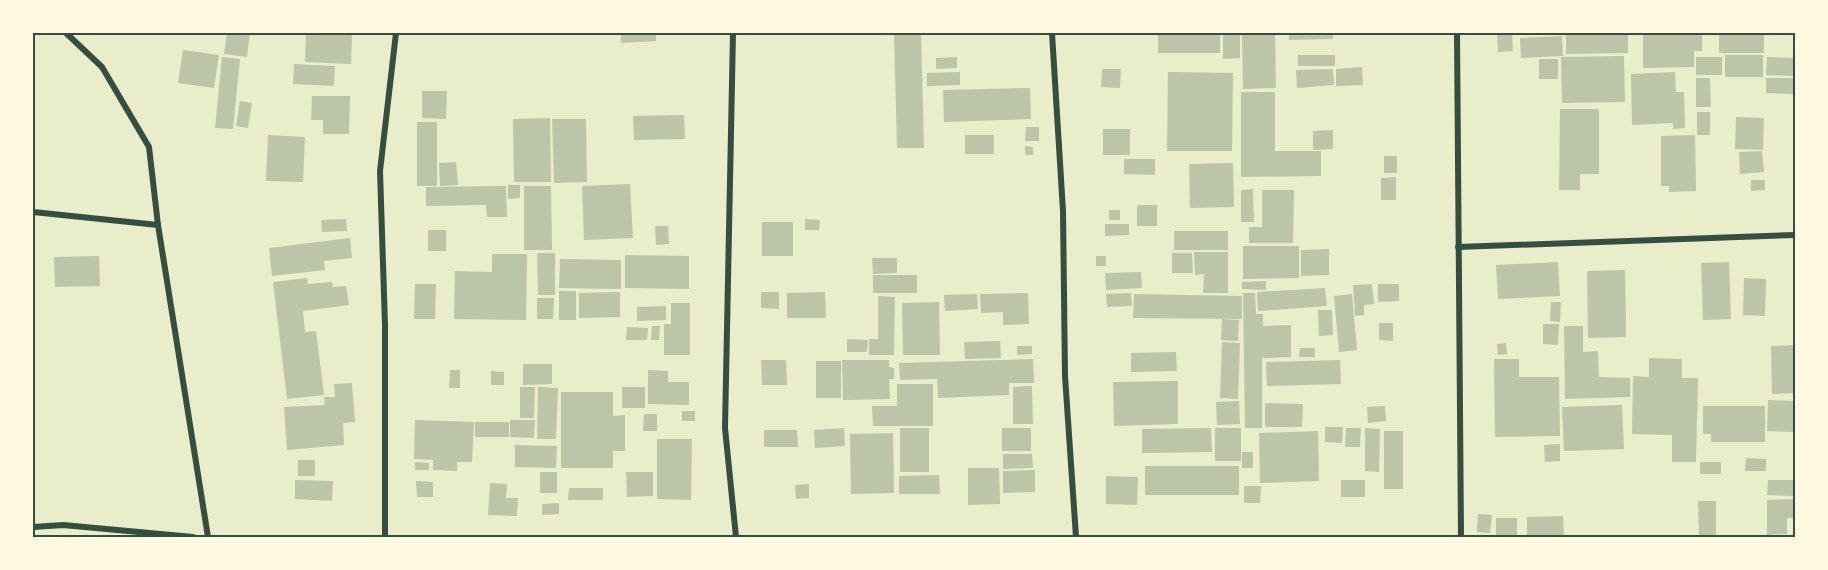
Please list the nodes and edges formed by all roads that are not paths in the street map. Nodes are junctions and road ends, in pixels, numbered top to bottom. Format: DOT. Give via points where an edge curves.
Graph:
graph roads {
  1 [pos="66,33"];
  2 [pos="396,33"];
  3 [pos="733,33"];
  4 [pos="1052,33"];
  5 [pos="1457,33"];
  6 [pos="33,212"];
  7 [pos="158,225"];
  8 [pos="1795,235"];
  9 [pos="1458,247"];
  10 [pos="33,527"];
  11 [pos="193,537"];
  12 [pos="208,537"];
  13 [pos="385,537"];
  14 [pos="736,537"];
  15 [pos="1076,537"];
  16 [pos="1461,537"];
  1 -- 7 [label="street" via="102,68 149,147"];
  2 -- 13 [label="street" via="380,171"];
  3 -- 14 [label="street" via="725,428"];
  4 -- 15 [label="street" via="1063,211 1065,376"];
  5 -- 9 [label="street"];
  6 -- 7 [label="street"];
  7 -- 12 [label="street"];
  8 -- 9 [label="street"];
  9 -- 16 [label="street"];
  10 -- 11 [label="street" via="63,525"];
}
